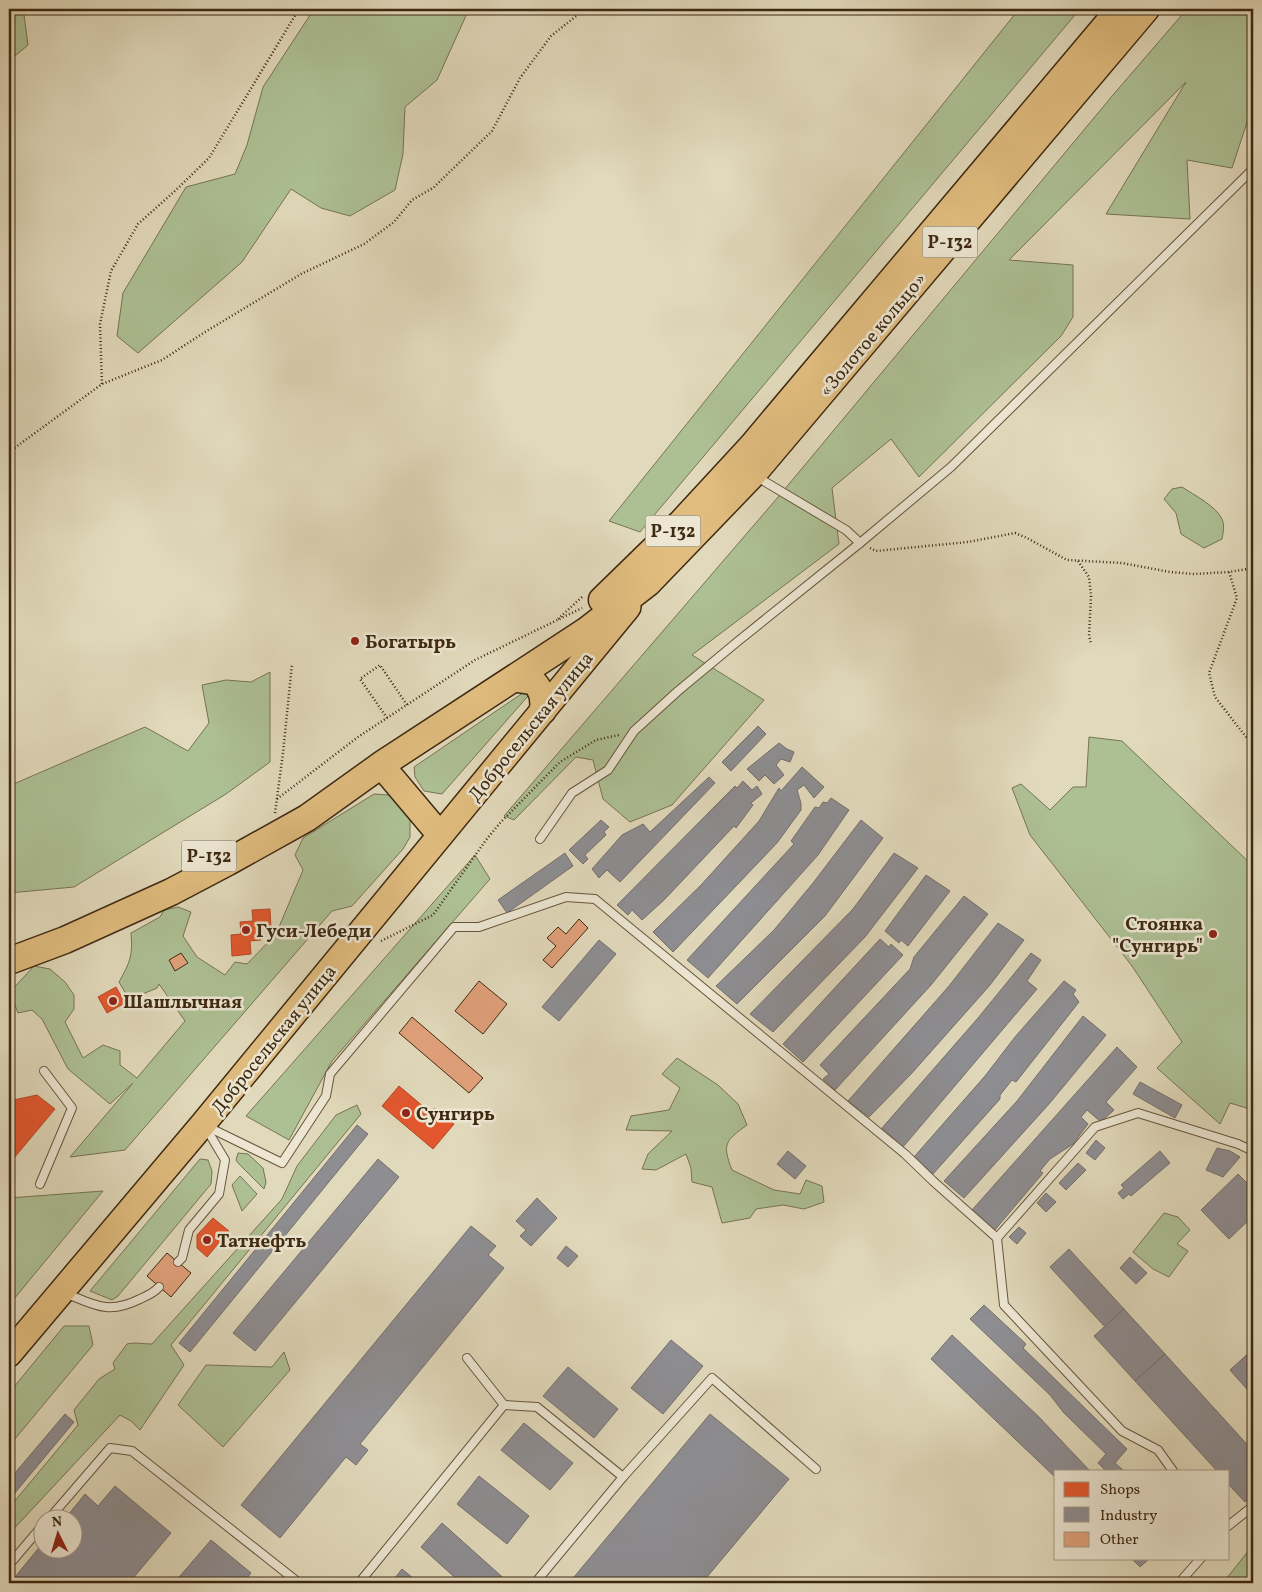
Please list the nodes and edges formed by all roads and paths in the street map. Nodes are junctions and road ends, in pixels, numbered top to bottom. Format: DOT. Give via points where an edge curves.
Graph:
graph roads {
  1 [pos="299,9"];
  2 [pos="585,9"];
  3 [pos="1120,9"];
  4 [pos="1146,9"];
  5 [pos="1253,170"];
  6 [pos="102,384"];
  7 [pos="9,452"];
  8 [pos="753,474"];
  9 [pos="860,544"];
  10 [pos="1078,561"];
  11 [pos="1253,568"];
  12 [pos="1229,572"];
  13 [pos="648,583"];
  14 [pos="606,596"];
  15 [pos="1091,642"];
  16 [pos="292,664"];
  17 [pos="514,679"];
  18 [pos="407,705"];
  19 [pos="543,711"];
  20 [pos="386,718"];
  21 [pos="634,731"];
  22 [pos="1253,746"];
  23 [pos="381,765"];
  24 [pos="275,811"];
  25 [pos="440,835"];
  26 [pos="540,839"];
  27 [pos="380,941"];
  28 [pos="9,944"];
  29 [pos="9,961"];
  30 [pos="44,1071"];
  31 [pos="203,1124"];
  32 [pos="1253,1151"];
  33 [pos="40,1184"];
  34 [pos="997,1238"];
  35 [pos="178,1262"];
  36 [pos="159,1287"];
  37 [pos="61,1292"];
  38 [pos="9,1354"];
  39 [pos="467,1358"];
  40 [pos="504,1406"];
  41 [pos="816,1470"];
  42 [pos="1172,1470"];
  43 [pos="623,1477"];
  44 [pos="1252,1507"];
  45 [pos="57,1510"];
  46 [pos="1230,1524"];
  47 [pos="32,1538"];
  48 [pos="1199,1560"];
  49 [pos="9,1565"];
  50 [pos="299,1583"];
  51 [pos="358,1583"];
  52 [pos="535,1583"];
  53 [pos="1178,1583"];
  1 -- 6 [label="path" via="208,158 138,224 111,271 100,324"];
  2 -- 6 [label="path" via="551,36 520,78 492,131 434,188 412,200 394,222 364,244 301,274 162,360"];
  3 -- 14 [label="highway, «Золотое кольцо» / Р-132" via="752,446"];
  4 -- 8 [label="highway, «Золотое кольцо» / Р-132"];
  5 -- 9 [label="lane" via="951,467"];
  6 -- 7 [label="path"];
  8 -- 9 [label="lane" via="846,530"];
  8 -- 13 [label="highway, «Золотое кольцо» / Р-132"];
  9 -- 10 [label="path" via="876,551 968,542 1015,533 1067,560"];
  9 -- 21 [label="lane"];
  10 -- 12 [label="path" via="1122,563 1194,574"];
  10 -- 15 [label="path" via="1089,577"];
  11 -- 12 [label="path"];
  12 -- 22 [label="path" via="1237,598 1209,674 1214,697"];
  13 -- 17 [label="highway, Р-132" via="586,631"];
  13 -- 19 [label="main road, Добросельская улица"];
  14 -- 17 [label="highway, Р-132"];
  14 -- 18 [label="path" via="475,660"];
  16 -- 24 [label="path"];
  17 -- 19 [label="main road" via="534,682 541,689"];
  17 -- 23 [label="highway, Р-132"];
  18 -- 20 [label="path"];
  18 -- 20 [label="path" via="380,665 360,679"];
  19 -- 25 [label="main road, Добросельская улица"];
  20 -- 24 [label="path" via="358,737"];
  21 -- 26 [label="lane" via="608,770 572,793"];
  21 -- 27 [label="path" via="596,740 560,762 490,834 433,915"];
  23 -- 24 [label="highway, Р-132"];
  23 -- 25 [label="main road"];
  23 -- 29 [label="highway, Р-132" via="307,818 228,862 102,924"];
  24 -- 28 [label="highway, Р-132" via="163,879 96,910"];
  25 -- 31 [label="main road, Добросельская улица"];
  30 -- 33 [label="lane" via="72,1108"];
  31 -- 34 [label="lane" via="282,1163 326,1096 330,1074 454,927 479,927 566,897 595,899 905,1154"];
  31 -- 35 [label="lane" via="225,1160 219,1194 189,1230"];
  31 -- 37 [label="main road, Добросельская улица"];
  32 -- 34 [label="lane" via="1138,1113 1095,1127"];
  34 -- 42 [label="lane" via="1004,1305 1122,1431 1158,1450"];
  36 -- 37 [label="lane" via="126,1306 103,1308"];
  37 -- 38 [label="main road, Добросельская улица"];
  39 -- 40 [label="lane"];
  40 -- 43 [label="lane" via="537,1406"];
  40 -- 51 [label="lane"];
  41 -- 43 [label="lane" via="712,1378"];
  43 -- 52 [label="lane"];
  44 -- 46 [label="lane"];
  45 -- 50 [label="lane" via="110,1448 132,1451"];
  47 -- 49 [label="lane"];
  48 -- 53 [label="lane"];
}
